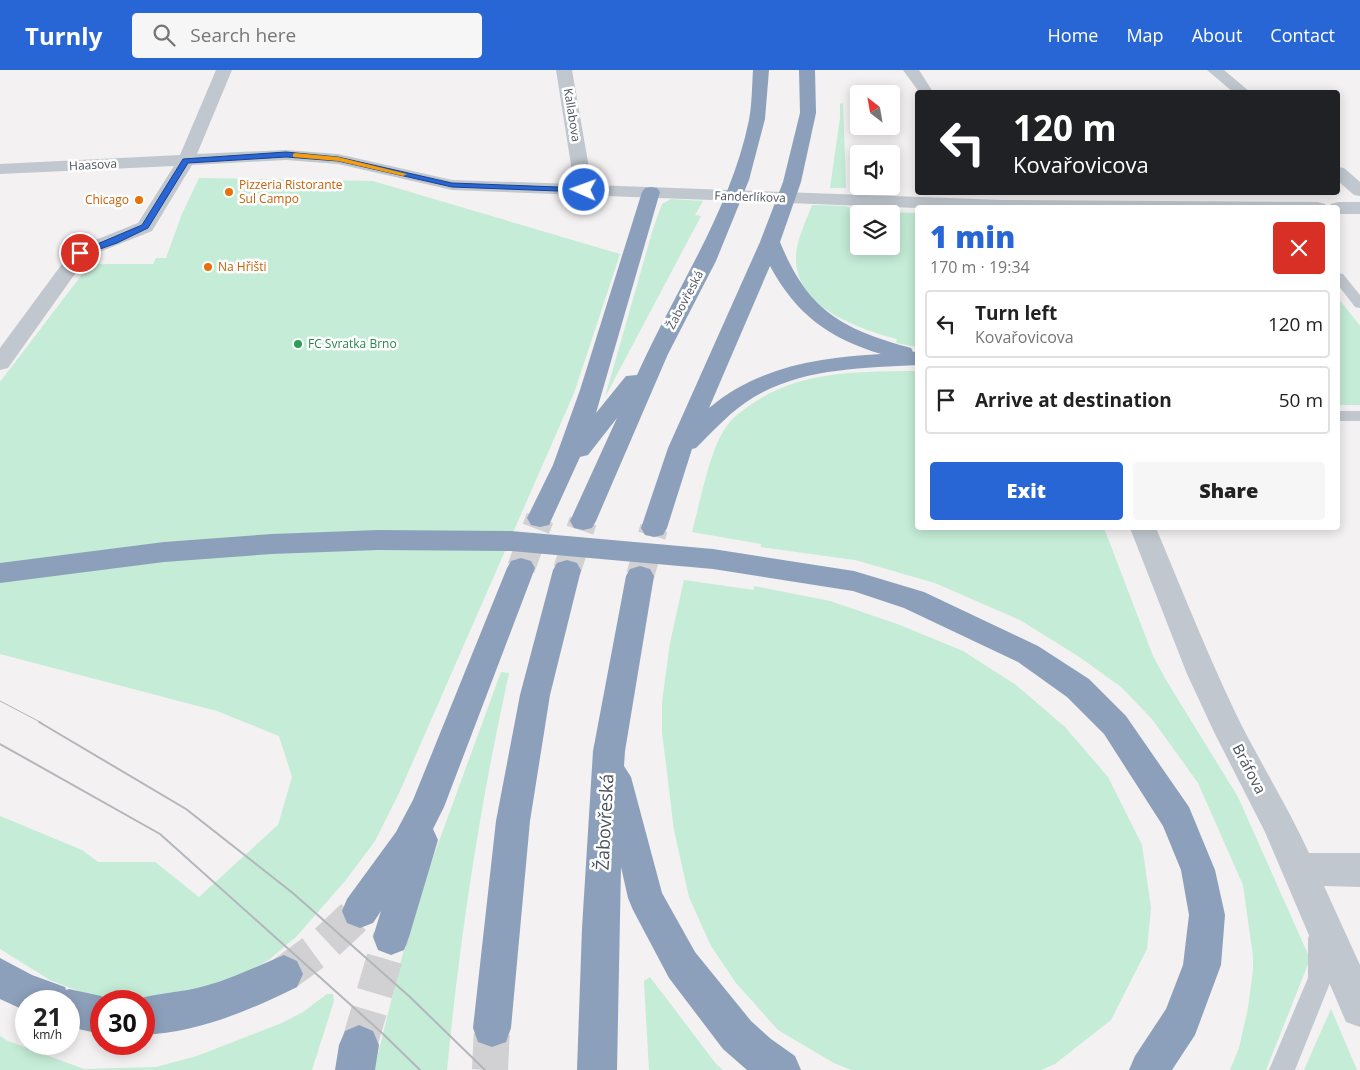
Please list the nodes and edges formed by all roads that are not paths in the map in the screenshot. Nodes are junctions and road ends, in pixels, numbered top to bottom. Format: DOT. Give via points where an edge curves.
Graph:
graph roads {
  1 [pos="224,70"];
  2 [pos="564,70"];
  3 [pos="761,70"];
  4 [pos="807,70"];
  5 [pos="911,70"];
  6 [pos="1215,70"];
  7 [pos="925,90"];
  8 [pos="1240,90"];
  9 [pos="186,161"];
  10 [pos="0,169"];
  11 [pos="1340,174"];
  12 [pos="584,190"];
  13 [pos="1360,191"];
  14 [pos="651,192"];
  15 [pos="1000,202"];
  16 [pos="1168,205"];
  17 [pos="1340,208"];
  18 [pos="1360,208"];
  19 [pos="770,242"];
  20 [pos="1340,279"];
  21 [pos="1360,304"];
  22 [pos="657,354"];
  23 [pos="915,356"];
  24 [pos="915,357"];
  25 [pos="0,362"];
  26 [pos="1340,416"];
  27 [pos="1360,416"];
  28 [pos="680,448"];
  29 [pos="565,465"];
  30 [pos="540,518"];
  31 [pos="583,521"];
  32 [pos="654,528"];
  33 [pos="1144,530"];
  34 [pos="521,568"];
  35 [pos="567,570"];
  36 [pos="0,573"];
  37 [pos="640,576"];
  38 [pos="608,751"];
  39 [pos="442,772"];
  40 [pos="1299,869"];
  41 [pos="1360,870"];
  42 [pos="360,911"];
  43 [pos="1319,915"];
  44 [pos="391,937"];
  45 [pos="284,974"];
  46 [pos="0,976"];
  47 [pos="21,990"];
  48 [pos="1360,1008"];
  49 [pos="155,1014"];
  50 [pos="492,1028"];
  51 [pos="597,1070"];
  52 [pos="781,1070"];
  53 [pos="1149,1070"];
  54 [pos="1282,1070"];
  1 -- 9 [label="street"];
  2 -- 12 [label="street, Kallabova"];
  3 -- 22 [label="highway, Žabovřeská" via="757,119 740,180 706,261"];
  4 -- 19 [label="highway" via="808,112 792,182"];
  5 -- 7 [label="street"];
  6 -- 8 [label="street"];
  9 -- 10 [label="street, Haasova"];
  9 -- 12 [label="street, Fanderlíkova" via="286,155 338,159 452,185"];
  9 -- 25 [label="street" via="145,227 80,253"];
  11 -- 13 [label="street"];
  12 -- 14 [label="street, Fanderlíkova"];
  14 -- 15 [label="street, Fanderlíkova"];
  14 -- 29 [label="highway" via="592,390"];
  15 -- 16 [label="street, Fanderlíkova"];
  17 -- 18 [label="street"];
  19 -- 23 [label="highway" via="790,287 824,320 864,340"];
  19 -- 28 [label="highway"];
  20 -- 21 [label="lane"];
  22 -- 29 [label="highway"];
  22 -- 31 [label="highway, Žabovřeská"];
  24 -- 28 [label="highway" via="828,365 782,375 730,403"];
  26 -- 27 [label="lane"];
  28 -- 32 [label="highway"];
  29 -- 30 [label="highway"];
  33 -- 40 [label="street, Bráfova" via="1202,674"];
  34 -- 39 [label="highway"];
  35 -- 50 [label="highway" via="535,695 513,821"];
  36 -- 53 [label="highway" via="164,552 378,540 511,541 713,559 854,581 914,600 1028,654 1078,688 1114,725 1177,818 1198,870 1207,915 1202,965 1181,1021"];
  37 -- 38 [label="highway, Žabovřeská"];
  38 -- 51 [label="highway, Žabovřeská"];
  38 -- 52 [label="highway" via="646,898 677,956 738,1035"];
  39 -- 42 [label="highway" via="408,843"];
  39 -- 44 [label="highway"];
  40 -- 41 [label="street"];
  40 -- 43 [label="street, Bráfova"];
  43 -- 48 [label="street, Bráfova"];
  43 -- 54 [label="lane" via="1320,978"];
  45 -- 49 [label="highway" via="244,994 202,1008"];
  46 -- 47 [label="highway"];
}
